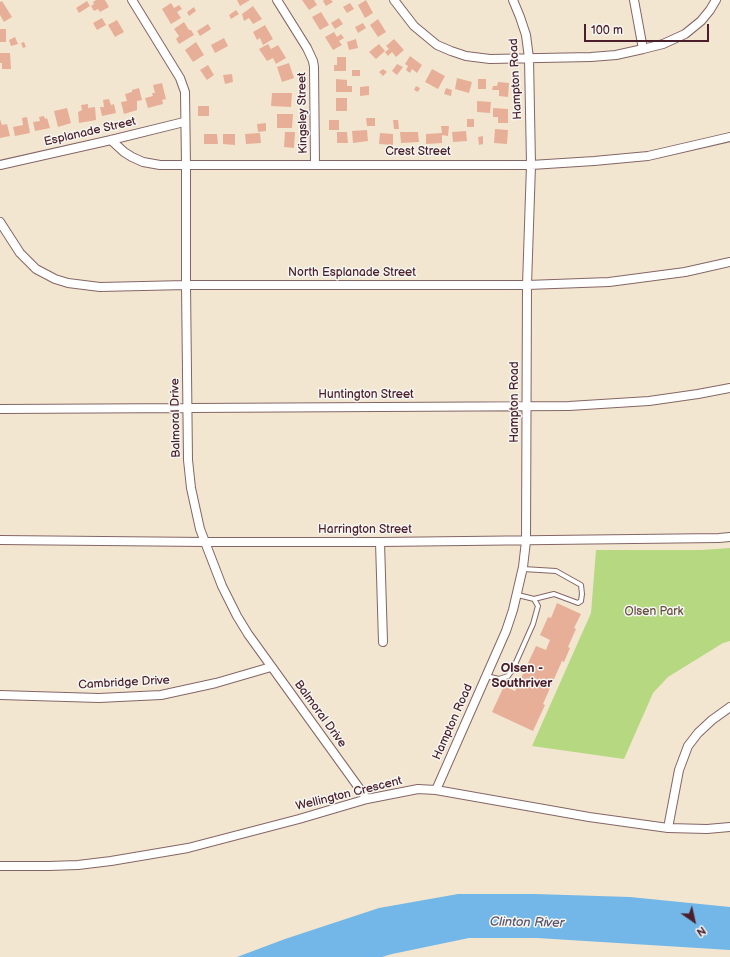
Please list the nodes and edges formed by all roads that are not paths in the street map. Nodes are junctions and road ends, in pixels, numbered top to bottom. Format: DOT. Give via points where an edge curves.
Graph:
graph roads {
  1 [pos="132,0"];
  2 [pos="277,0"];
  3 [pos="394,0"];
  4 [pos="513,0"];
  5 [pos="634,0"];
  6 [pos="716,0"];
  7 [pos="643,49"];
  8 [pos="529,58"];
  9 [pos="184,122"];
  10 [pos="730,137"];
  11 [pos="110,140"];
  12 [pos="315,164"];
  13 [pos="0,165"];
  14 [pos="186,165"];
  15 [pos="531,165"];
  16 [pos="0,222"];
  17 [pos="730,262"];
  18 [pos="186,285"];
  19 [pos="527,285"];
  20 [pos="730,388"];
  21 [pos="528,406"];
  22 [pos="187,408"];
  23 [pos="0,410"];
  24 [pos="730,537"];
  25 [pos="0,540"];
  26 [pos="526,541"];
  27 [pos="205,542"];
  28 [pos="380,542"];
  29 [pos="523,569"];
  30 [pos="518,595"];
  31 [pos="534,599"];
  32 [pos="383,642"];
  33 [pos="271,668"];
  34 [pos="486,676"];
  35 [pos="0,696"];
  36 [pos="730,708"];
  37 [pos="436,790"];
  38 [pos="367,799"];
  39 [pos="730,827"];
  40 [pos="668,828"];
  41 [pos="0,866"];
  1 -- 9 [label="street, Balmoral Drive" via="183,85"];
  2 -- 12 [label="street, Kingsley Street" via="313,61"];
  3 -- 8 [label="street" via="414,26 437,45 450,51 490,59"];
  4 -- 8 [label="street, Hampton Road" via="526,35"];
  5 -- 7 [label="street"];
  6 -- 7 [label="street" via="702,21 685,34 663,44"];
  7 -- 8 [label="street" via="616,55"];
  8 -- 15 [label="street, Hampton Road"];
  9 -- 11 [label="street, Esplanade Street"];
  9 -- 14 [label="street, Balmoral Drive"];
  10 -- 15 [label="street, Crest Street" via="648,156"];
  11 -- 13 [label="street, Esplanade Street"];
  11 -- 14 [label="street, Crest Street" via="124,152 143,162"];
  12 -- 14 [label="street, Crest Street"];
  12 -- 15 [label="street, Crest Street"];
  14 -- 18 [label="street, Balmoral Drive"];
  15 -- 19 [label="street, Hampton Road"];
  16 -- 18 [label="street, North Esplanade Street" via="12,242 29,262 55,279 100,287"];
  17 -- 19 [label="street, North Esplanade Street" via="685,272 609,282"];
  18 -- 19 [label="street, North Esplanade Street"];
  18 -- 22 [label="street, Balmoral Drive"];
  19 -- 21 [label="street, Hampton Road"];
  20 -- 21 [label="street, Huntington Street" via="649,400 569,406"];
  21 -- 22 [label="street, Huntington Street"];
  21 -- 26 [label="street, Hampton Road"];
  22 -- 23 [label="street, Huntington Street"];
  22 -- 27 [label="street, Balmoral Drive" via="191,488"];
  24 -- 26 [label="street, Harrington Street"];
  25 -- 27 [label="street, Harrington Street"];
  26 -- 28 [label="street, Harrington Street"];
  26 -- 29 [label="street, Hampton Road"];
  27 -- 28 [label="street, Harrington Street"];
  27 -- 33 [label="street, Balmoral Drive" via="237,616"];
  28 -- 32 [label="street"];
  29 -- 30 [label="street, Hampton Road"];
  29 -- 31 [label="lane" via="556,571 581,585 581,601 578,603 554,594"];
  30 -- 31 [label="lane"];
  30 -- 34 [label="street, Hampton Road" via="506,631"];
  31 -- 34 [label="lane" via="538,606 533,624 513,669 508,676 499,679"];
  33 -- 35 [label="street, Cambridge Drive" via="161,694 98,698"];
  33 -- 38 [label="street, Balmoral Drive"];
  34 -- 37 [label="street, Hampton Road"];
  36 -- 40 [label="street" via="712,720 688,746 679,770"];
  37 -- 38 [label="street, Wellington Crescent" via="418,789"];
  37 -- 40 [label="street, Wellington Crescent" via="589,818"];
  38 -- 41 [label="street, Wellington Crescent" via="154,855 78,865"];
  39 -- 40 [label="street, Wellington Crescent"];
}
